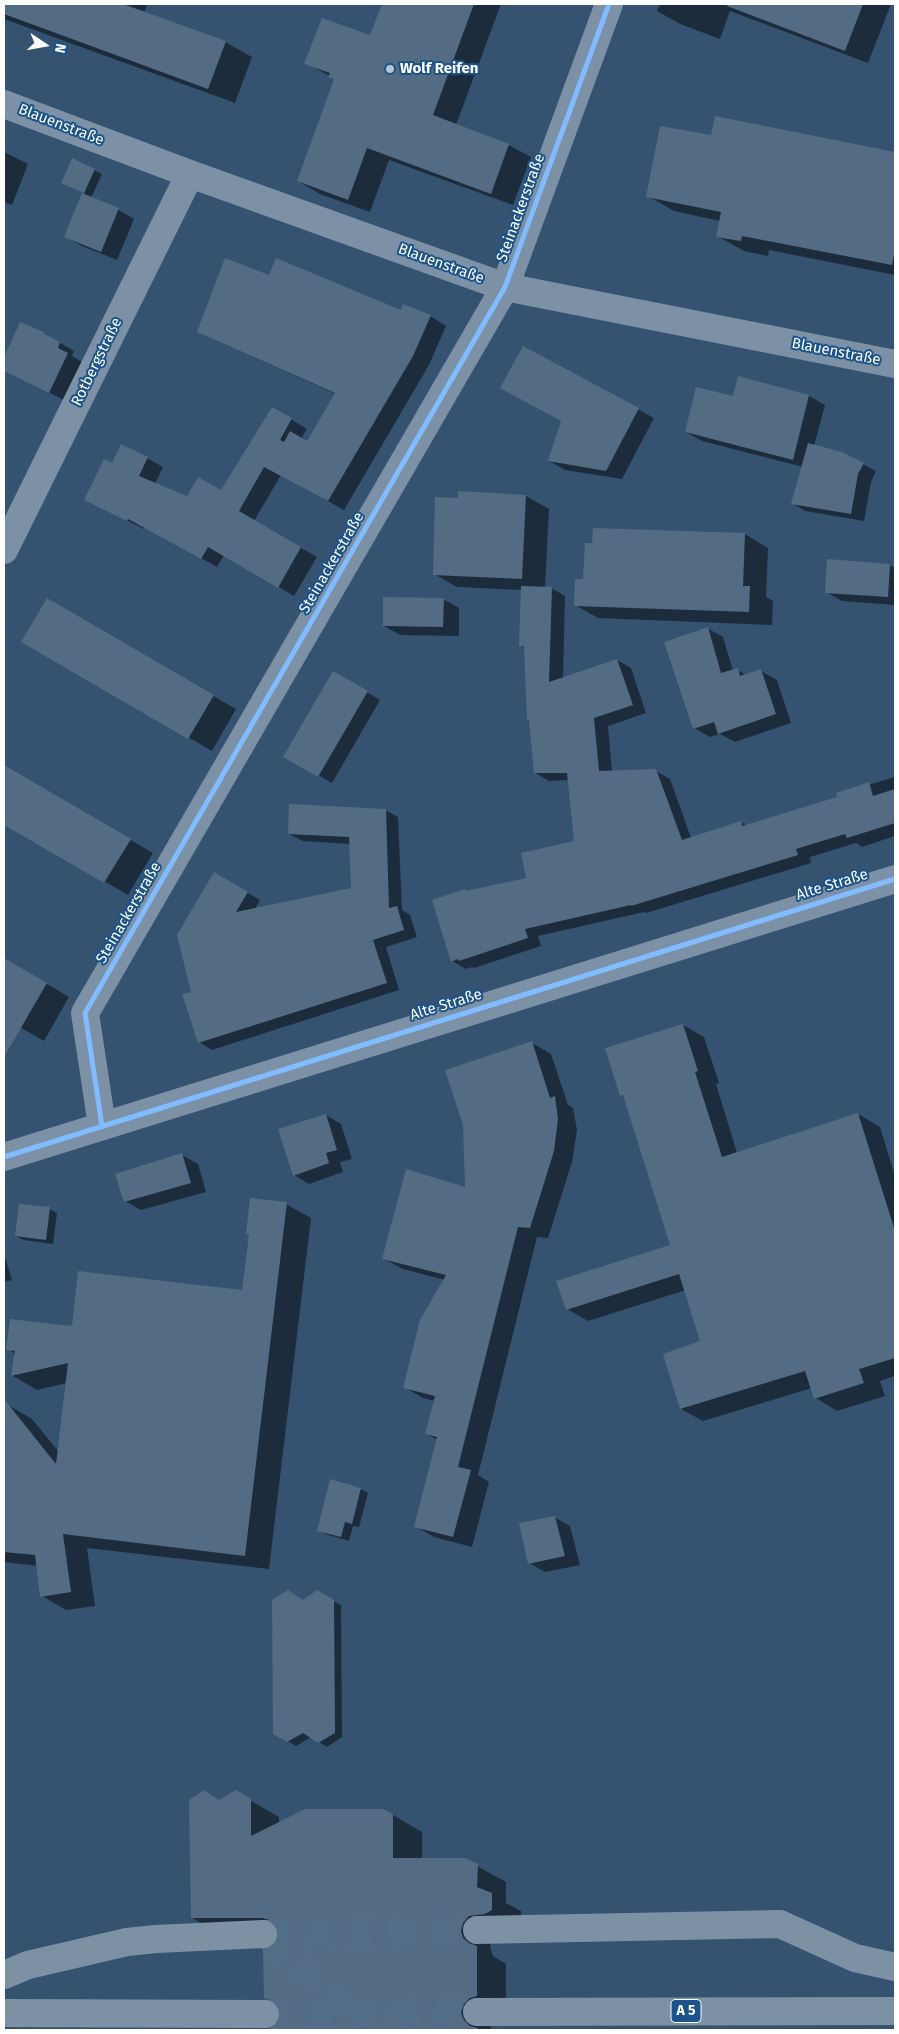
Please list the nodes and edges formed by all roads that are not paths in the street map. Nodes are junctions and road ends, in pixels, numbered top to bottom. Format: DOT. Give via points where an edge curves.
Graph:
graph roads {
  1 [pos="609,4"];
  2 [pos="4,104"];
  3 [pos="190,174"];
  4 [pos="505,287"];
  5 [pos="895,364"];
  6 [pos="4,550"];
  7 [pos="895,878"];
  8 [pos="102,1126"];
  9 [pos="4,1157"];
  10 [pos="477,1930"];
  11 [pos="263,1934"];
  12 [pos="895,1967"];
  13 [pos="4,1975"];
  14 [pos="895,2010"];
  15 [pos="477,2012"];
  16 [pos="4,2013"];
  17 [pos="264,2014"];
  1 -- 4 [label="street, Steinackerstraße"];
  2 -- 3 [label="street, Blauenstraße"];
  3 -- 4 [label="street, Blauenstraße"];
  3 -- 6 [label="street, Rotbergstraße"];
  4 -- 5 [label="street, Blauenstraße"];
  4 -- 8 [label="street, Steinackerstraße" via="85,1013"];
  7 -- 8 [label="street, Alte Straße"];
  8 -- 9 [label="street, Alte Straße"];
  10 -- 12 [label="highway" via="780,1924 855,1958"];
  11 -- 13 [label="highway" via="126,1942"];
  14 -- 15 [label="highway, A 5"];
  16 -- 17 [label="highway"];
}
